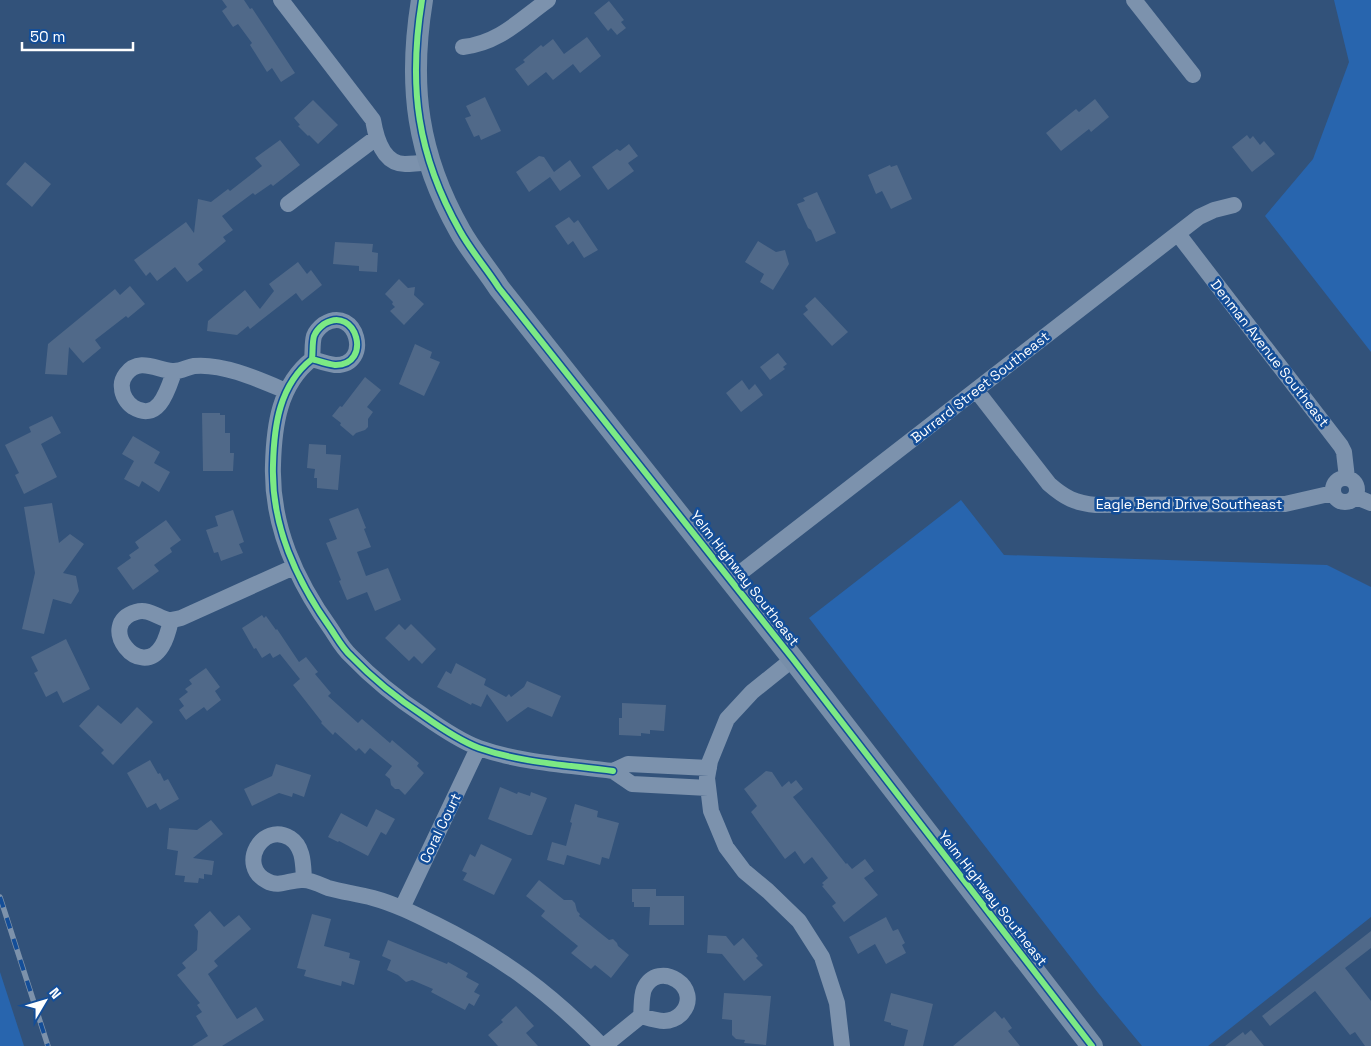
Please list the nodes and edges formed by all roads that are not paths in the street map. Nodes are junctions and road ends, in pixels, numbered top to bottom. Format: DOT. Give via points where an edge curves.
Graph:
graph roads {
  1 [pos="281,0"];
  2 [pos="422,0"];
  3 [pos="548,0"];
  4 [pos="1134,0"];
  5 [pos="463,47"];
  6 [pos="1193,75"];
  7 [pos="376,138"];
  8 [pos="429,162"];
  9 [pos="288,204"];
  10 [pos="1234,205"];
  11 [pos="1178,234"];
  12 [pos="312,359"];
  13 [pos="174,372"];
  14 [pos="976,390"];
  15 [pos="286,391"];
  16 [pos="1347,478"];
  17 [pos="1334,493"];
  18 [pos="1356,497"];
  19 [pos="1371,503"];
  20 [pos="294,567"];
  21 [pos="731,580"];
  22 [pos="171,620"];
  23 [pos="793,659"];
  24 [pos="478,748"];
  25 [pos="708,768"];
  26 [pos="613,771"];
  27 [pos="708,788"];
  28 [pos="304,880"];
  29 [pos="402,908"];
  30 [pos="641,1016"];
  31 [pos="603,1046"];
  32 [pos="842,1046"];
  33 [pos="1092,1046"];
  1 -- 7 [label="street" via="373,120"];
  2 -- 8 [label="main road, Yelm Highway Southeast" via="415,75 422,137"];
  3 -- 5 [label="street" via="499,37"];
  4 -- 6 [label="street"];
  7 -- 8 [label="street" via="392,161 403,164"];
  7 -- 9 [label="street"];
  8 -- 21 [label="main road, Yelm Highway Southeast" via="442,196 462,233 499,288"];
  10 -- 11 [label="street, Burrard Street Southeast" via="1207,213"];
  11 -- 14 [label="street, Burrard Street Southeast"];
  11 -- 16 [label="street, Denman Avenue Southeast" via="1341,446"];
  12 -- 15 [label="street" via="293,377"];
  13 -- 15 [label="street" via="195,366 220,368"];
  14 -- 17 [label="street, Eagle Bend Drive Southeast" via="1049,484 1078,503 1285,504"];
  14 -- 21 [label="street, Burrard Street Southeast"];
  15 -- 20 [label="street" via="274,437 272,481 276,515"];
  16 -- 17 [label="street" via="1335,484"];
  16 -- 18 [label="street" via="1355,483"];
  17 -- 18 [label="street, Eagle Bend Drive Southeast" via="1343,502"];
  18 -- 19 [label="street, Eagle Bend Drive Southeast"];
  20 -- 22 [label="street"];
  20 -- 24 [label="street" via="318,612 350,656 397,698"];
  21 -- 23 [label="main road, Yelm Highway Southeast"];
  23 -- 25 [label="street" via="752,692 727,719"];
  23 -- 33 [label="main road, Yelm Highway Southeast"];
  24 -- 26 [label="street" via="520,758"];
  24 -- 29 [label="street, Coral Court"];
  25 -- 26 [label="street" via="628,764"];
  25 -- 27 [label="street"];
  26 -- 27 [label="street" via="632,784"];
  27 -- 32 [label="street" via="712,811 726,847 744,871 799,921 822,957 837,1003"];
  28 -- 29 [label="street"];
  29 -- 31 [label="street" via="498,959 538,987"];
  30 -- 31 [label="street"];
}
